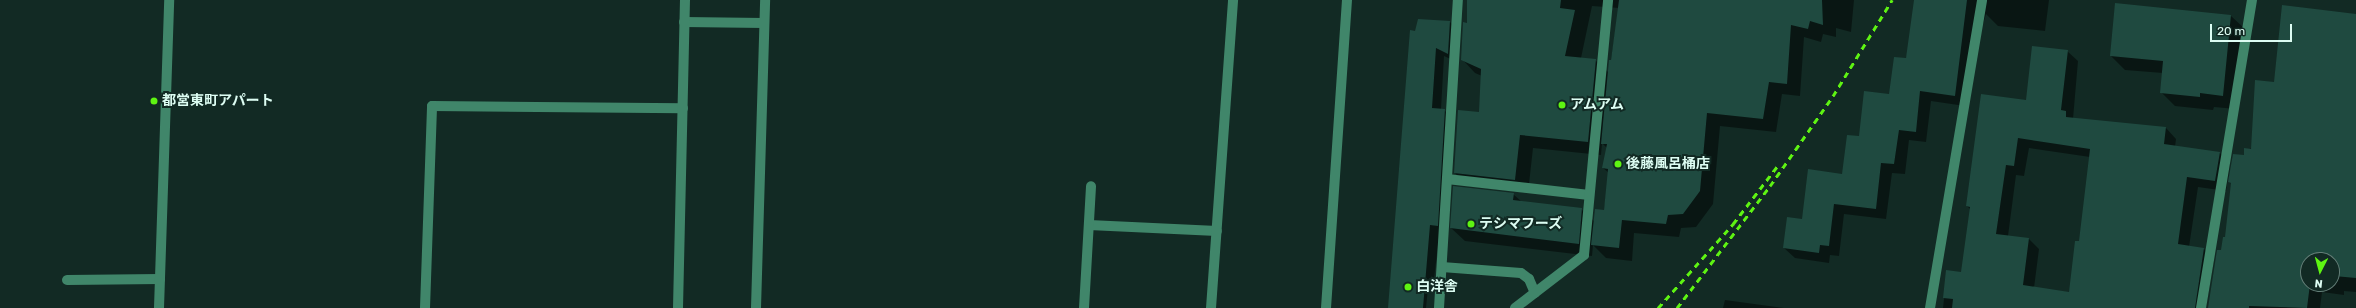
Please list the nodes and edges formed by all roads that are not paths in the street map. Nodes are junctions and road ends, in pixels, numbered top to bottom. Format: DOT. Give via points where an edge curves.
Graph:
graph roads {
  1 [pos="169,0"];
  2 [pos="685,0"];
  3 [pos="765,0"];
  4 [pos="1234,0"];
  5 [pos="1347,0"];
  6 [pos="1458,0"];
  7 [pos="1608,0"];
  8 [pos="1982,0"];
  9 [pos="2252,0"];
  10 [pos="684,22"];
  11 [pos="764,23"];
  12 [pos="683,108"];
  13 [pos="1447,179"];
  14 [pos="1092,186"];
  15 [pos="1589,195"];
  16 [pos="1089,226"];
  17 [pos="1217,231"];
  18 [pos="1442,267"];
  19 [pos="160,279"];
  20 [pos="67,280"];
  21 [pos="1535,293"];
  22 [pos="159,308"];
  23 [pos="425,308"];
  24 [pos="678,308"];
  25 [pos="756,308"];
  26 [pos="1084,308"];
  27 [pos="1212,308"];
  28 [pos="1326,308"];
  29 [pos="1439,308"];
  30 [pos="1515,308"];
  31 [pos="1930,308"];
  32 [pos="2201,308"];
  1 -- 19 [label="street"];
  2 -- 10 [label="street"];
  3 -- 11 [label="street"];
  4 -- 17 [label="street"];
  5 -- 28 [label="street"];
  6 -- 13 [label="street"];
  7 -- 15 [label="street"];
  8 -- 31 [label="street"];
  9 -- 32 [label="street"];
  10 -- 11 [label="street"];
  10 -- 12 [label="street"];
  11 -- 25 [label="street"];
  12 -- 23 [label="street" via="432,106"];
  12 -- 24 [label="street"];
  13 -- 15 [label="street"];
  13 -- 18 [label="street"];
  14 -- 16 [label="street"];
  15 -- 21 [label="street" via="1584,255"];
  16 -- 17 [label="street"];
  16 -- 26 [label="street"];
  17 -- 27 [label="street"];
  18 -- 21 [label="street" via="1521,273 1529,279"];
  18 -- 29 [label="street"];
  19 -- 20 [label="street"];
  19 -- 22 [label="street"];
  21 -- 30 [label="street"];
}
